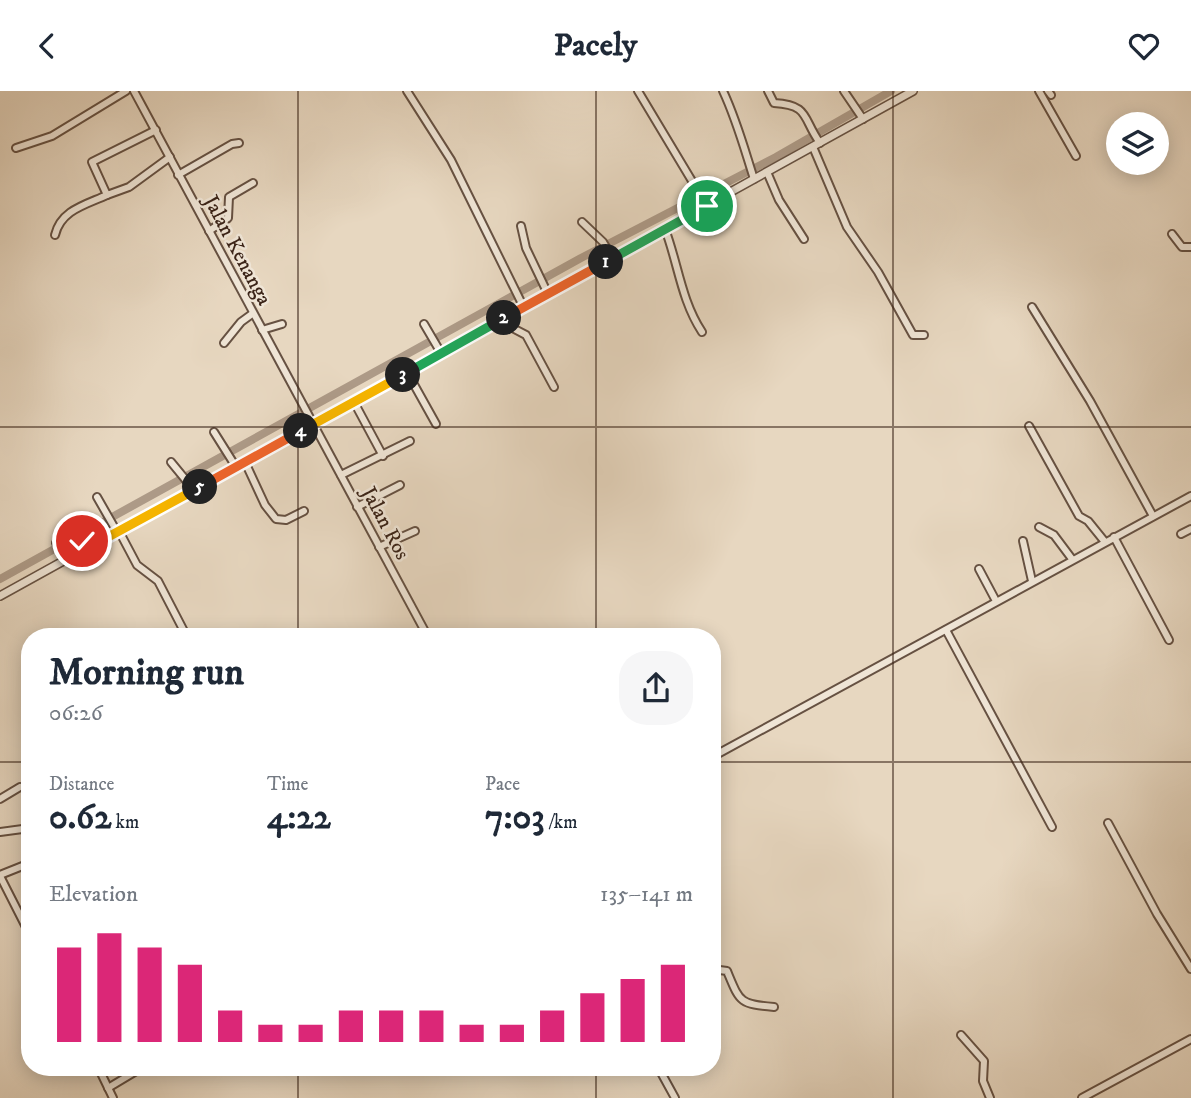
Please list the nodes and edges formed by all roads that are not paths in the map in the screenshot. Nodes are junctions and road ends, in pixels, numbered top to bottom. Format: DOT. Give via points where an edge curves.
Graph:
graph roads {
  1 [pos="126,91"];
  2 [pos="134,91"];
  3 [pos="407,91"];
  4 [pos="638,91"];
  5 [pos="723,91"];
  6 [pos="768,91"];
  7 [pos="844,91"];
  8 [pos="913,91"];
  9 [pos="1039,91"];
  10 [pos="901,93"];
  11 [pos="862,117"];
  12 [pos="156,130"];
  13 [pos="239,143"];
  14 [pos="816,143"];
  15 [pos="16,148"];
  16 [pos="1076,156"];
  17 [pos="170,157"];
  18 [pos="767,172"];
  19 [pos="178,175"];
  20 [pos="753,177"];
  21 [pos="253,183"];
  22 [pos="107,195"];
  23 [pos="705,202"];
  24 [pos="582,222"];
  25 [pos="521,226"];
  26 [pos="664,229"];
  27 [pos="209,231"];
  28 [pos="1172,234"];
  29 [pos="55,235"];
  30 [pos="804,239"];
  31 [pos="1191,247"];
  32 [pos="613,258"];
  33 [pos="548,294"];
  34 [pos="522,304"];
  35 [pos="1032,307"];
  36 [pos="252,314"];
  37 [pos="499,321"];
  38 [pos="282,324"];
  39 [pos="424,324"];
  40 [pos="262,330"];
  41 [pos="702,332"];
  42 [pos="925,335"];
  43 [pos="225,343"];
  44 [pos="439,350"];
  45 [pos="407,372"];
  46 [pos="554,387"];
  47 [pos="354,402"];
  48 [pos="311,422"];
  49 [pos="436,424"];
  50 [pos="1029,426"];
  51 [pos="214,432"];
  52 [pos="410,441"];
  53 [pos="383,456"];
  54 [pos="171,462"];
  55 [pos="245,462"];
  56 [pos="234,464"];
  57 [pos="341,475"];
  58 [pos="400,485"];
  59 [pos="194,490"];
  60 [pos="97,497"];
  61 [pos="1190,500"];
  62 [pos="357,507"];
  63 [pos="304,511"];
  64 [pos="1153,516"];
  65 [pos="73,524"];
  66 [pos="1039,527"];
  67 [pos="1191,529"];
  68 [pos="415,531"];
  69 [pos="118,532"];
  70 [pos="1181,534"];
  71 [pos="1114,537"];
  72 [pos="1023,541"];
  73 [pos="1105,542"];
  74 [pos="84,545"];
  75 [pos="58,547"];
  76 [pos="379,547"];
  77 [pos="1072,559"];
  78 [pos="65,560"];
  79 [pos="979,569"];
  80 [pos="1032,581"];
  81 [pos="0,596"];
  82 [pos="996,601"];
  83 [pos="182,628"];
  84 [pos="423,628"];
  85 [pos="946,630"];
  86 [pos="1169,640"];
  87 [pos="721,752"];
  88 [pos="20,787"];
  89 [pos="0,799"];
  90 [pos="1108,823"];
  91 [pos="1052,827"];
  92 [pos="21,829"];
  93 [pos="0,832"];
  94 [pos="21,867"];
  95 [pos="0,876"];
  96 [pos="8,893"];
  97 [pos="0,897"];
  98 [pos="21,918"];
  99 [pos="1191,969"];
  100 [pos="721,970"];
  101 [pos="774,1007"];
  102 [pos="961,1035"];
  103 [pos="1191,1039"];
  104 [pos="102,1076"];
  105 [pos="128,1076"];
  106 [pos="663,1076"];
  107 [pos="108,1088"];
  108 [pos="1095,1095"];
  109 [pos="113,1098"];
  110 [pos="675,1098"];
  111 [pos="990,1098"];
  112 [pos="1082,1098"];
  1 -- 15 [label="street" via="52,136"];
  2 -- 12 [label="street, Jalan Kenanga"];
  3 -- 34 [label="street" via="451,160"];
  4 -- 23 [label="street"];
  5 -- 20 [label="street" via="740,127"];
  6 -- 14 [label="street" via="774,103 802,110"];
  7 -- 11 [label="street"];
  8 -- 10 [label="street"];
  9 -- 16 [label="street"];
  10 -- 11 [label="street"];
  11 -- 14 [label="street"];
  12 -- 17 [label="street, Jalan Kenanga"];
  12 -- 22 [label="street" via="92,163"];
  13 -- 19 [label="street"];
  14 -- 18 [label="street"];
  14 -- 42 [label="street" via="846,227 878,271 913,335"];
  17 -- 19 [label="street, Jalan Kenanga"];
  17 -- 22 [label="street" via="129,187"];
  18 -- 20 [label="street"];
  18 -- 30 [label="street"];
  19 -- 27 [label="street, Jalan Kenanga"];
  20 -- 23 [label="street"];
  21 -- 27 [label="street" via="229,197 228,219"];
  22 -- 29 [label="street" via="64,215"];
  23 -- 26 [label="street"];
  24 -- 32 [label="street"];
  25 -- 33 [label="street" via="521,237"];
  26 -- 32 [label="street"];
  26 -- 41 [label="street" via="680,271 683,298"];
  27 -- 36 [label="street, Jalan Kenanga"];
  28 -- 31 [label="street" via="1182,247"];
  32 -- 33 [label="street"];
  33 -- 34 [label="street"];
  34 -- 37 [label="street"];
  35 -- 64 [label="street"];
  36 -- 40 [label="street, Jalan Kenanga"];
  36 -- 43 [label="street"];
  37 -- 44 [label="street"];
  37 -- 46 [label="street" via="526,335"];
  38 -- 40 [label="street"];
  39 -- 44 [label="street"];
  40 -- 48 [label="street, Jalan Kenanga"];
  44 -- 45 [label="street"];
  45 -- 47 [label="street"];
  45 -- 49 [label="street"];
  47 -- 48 [label="street"];
  47 -- 53 [label="street"];
  48 -- 55 [label="street"];
  48 -- 57 [label="street, Jalan Ros"];
  50 -- 73 [label="street" via="1079,516"];
  51 -- 56 [label="street"];
  52 -- 53 [label="street"];
  53 -- 57 [label="street"];
  54 -- 59 [label="street"];
  55 -- 56 [label="street"];
  55 -- 63 [label="street" via="276,519 286,520"];
  56 -- 59 [label="street"];
  57 -- 62 [label="street, Jalan Ros"];
  58 -- 62 [label="street"];
  59 -- 69 [label="street"];
  60 -- 69 [label="street"];
  61 -- 64 [label="street"];
  62 -- 76 [label="street, Jalan Ros"];
  64 -- 71 [label="street"];
  65 -- 74 [label="street"];
  66 -- 77 [label="street" via="1054,535"];
  67 -- 70 [label="street"];
  68 -- 76 [label="street"];
  69 -- 74 [label="street"];
  69 -- 83 [label="street" via="137,565 158,581"];
  71 -- 73 [label="street"];
  71 -- 86 [label="street"];
  72 -- 80 [label="street"];
  73 -- 77 [label="street"];
  74 -- 78 [label="street"];
  75 -- 78 [label="street"];
  76 -- 84 [label="street, Jalan Ros"];
  77 -- 80 [label="street"];
  78 -- 81 [label="street"];
  79 -- 82 [label="street"];
  80 -- 82 [label="street"];
  82 -- 85 [label="street"];
  85 -- 87 [label="street"];
  85 -- 91 [label="street"];
  88 -- 89 [label="street"];
  90 -- 99 [label="street"];
  92 -- 93 [label="street"];
  94 -- 95 [label="street"];
  95 -- 96 [label="street"];
  96 -- 97 [label="street"];
  96 -- 98 [label="street"];
  100 -- 101 [label="street" via="727,971 740,1000"];
  102 -- 111 [label="street" via="984,1061 983,1081"];
  103 -- 108 [label="street"];
  104 -- 107 [label="street"];
  105 -- 107 [label="street"];
  106 -- 110 [label="street"];
  107 -- 109 [label="street"];
  108 -- 112 [label="street"];
}
